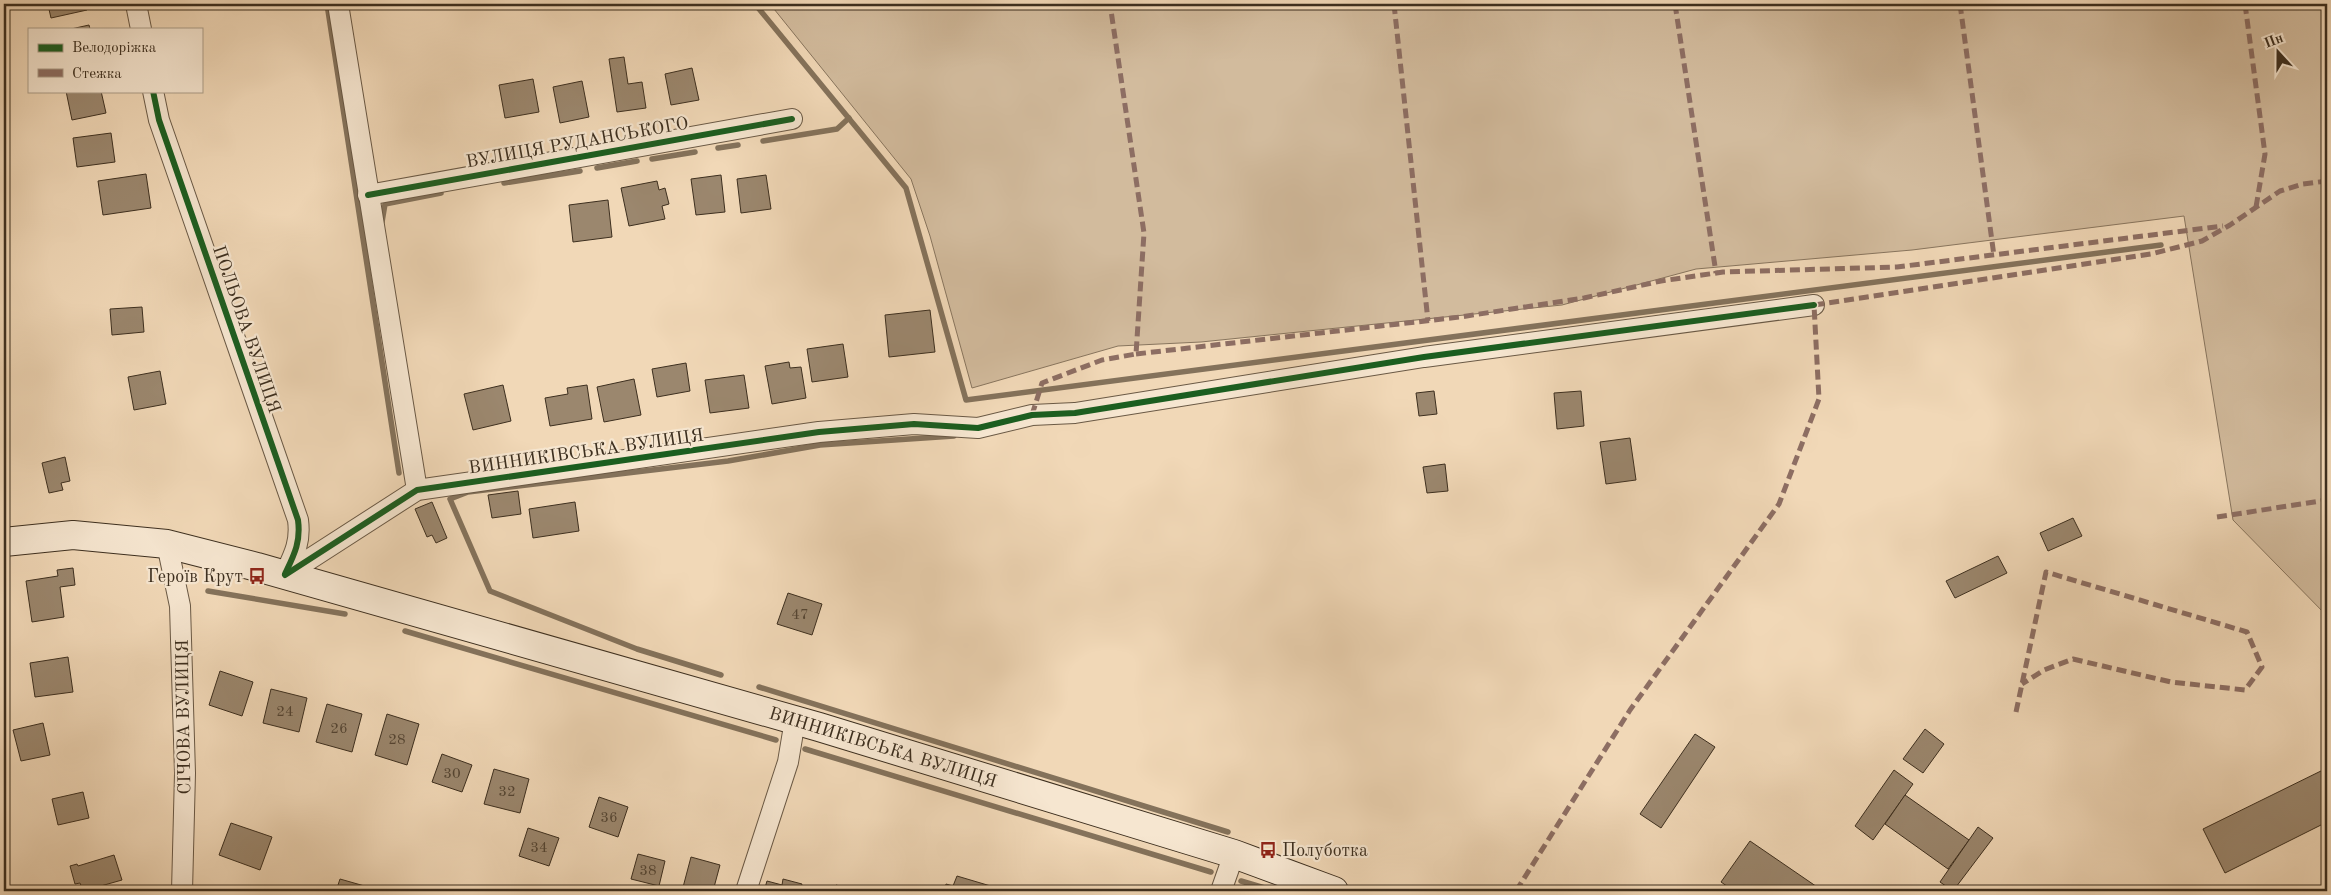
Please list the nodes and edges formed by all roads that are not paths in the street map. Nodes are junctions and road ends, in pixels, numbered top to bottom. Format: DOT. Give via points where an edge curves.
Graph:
graph roads {
  1 [pos="136,4"];
  2 [pos="338,4"];
  3 [pos="141,28"];
  4 [pos="153,92"];
  5 [pos="792,119"];
  6 [pos="368,195"];
  7 [pos="1814,305"];
  8 [pos="418,490"];
  9 [pos="4,542"];
  10 [pos="167,544"];
  11 [pos="285,574"];
  12 [pos="795,720"];
  13 [pos="1234,854"];
  14 [pos="182,891"];
  15 [pos="746,891"];
  16 [pos="1221,891"];
  17 [pos="1334,891"];
  1 -- 3 [label="street"];
  2 -- 6 [label="street"];
  4 -- 11 [label="street, ПОЛЬОВА ВУЛИЦЯ" via="159,120 298,520 298,548"];
  5 -- 6 [label="street, ВУЛИЦЯ РУДАНСЬКОГО"];
  6 -- 8 [label="street"];
  7 -- 8 [label="street, ВИННИКІВСЬКА ВУЛИЦЯ" via="1424,357 1075,413 1032,415 978,428 914,424 819,432"];
  8 -- 11 [label="street, ВИННИКІВСЬКА ВУЛИЦЯ"];
  9 -- 10 [label="main road, ВИННИКІВСЬКА ВУЛИЦЯ" via="73,535"];
  10 -- 11 [label="main road, ВИННИКІВСЬКА ВУЛИЦЯ"];
  10 -- 14 [label="street, СІЧОВА ВУЛИЦЯ" via="180,606 186,773"];
  11 -- 12 [label="main road, ВИННИКІВСЬКА ВУЛИЦЯ"];
  12 -- 13 [label="main road, ВИННИКІВСЬКА ВУЛИЦЯ"];
  12 -- 15 [label="street" via="788,762"];
  13 -- 16 [label="street"];
  13 -- 17 [label="main road, ВИННИКІВСЬКА ВУЛИЦЯ"];
}
